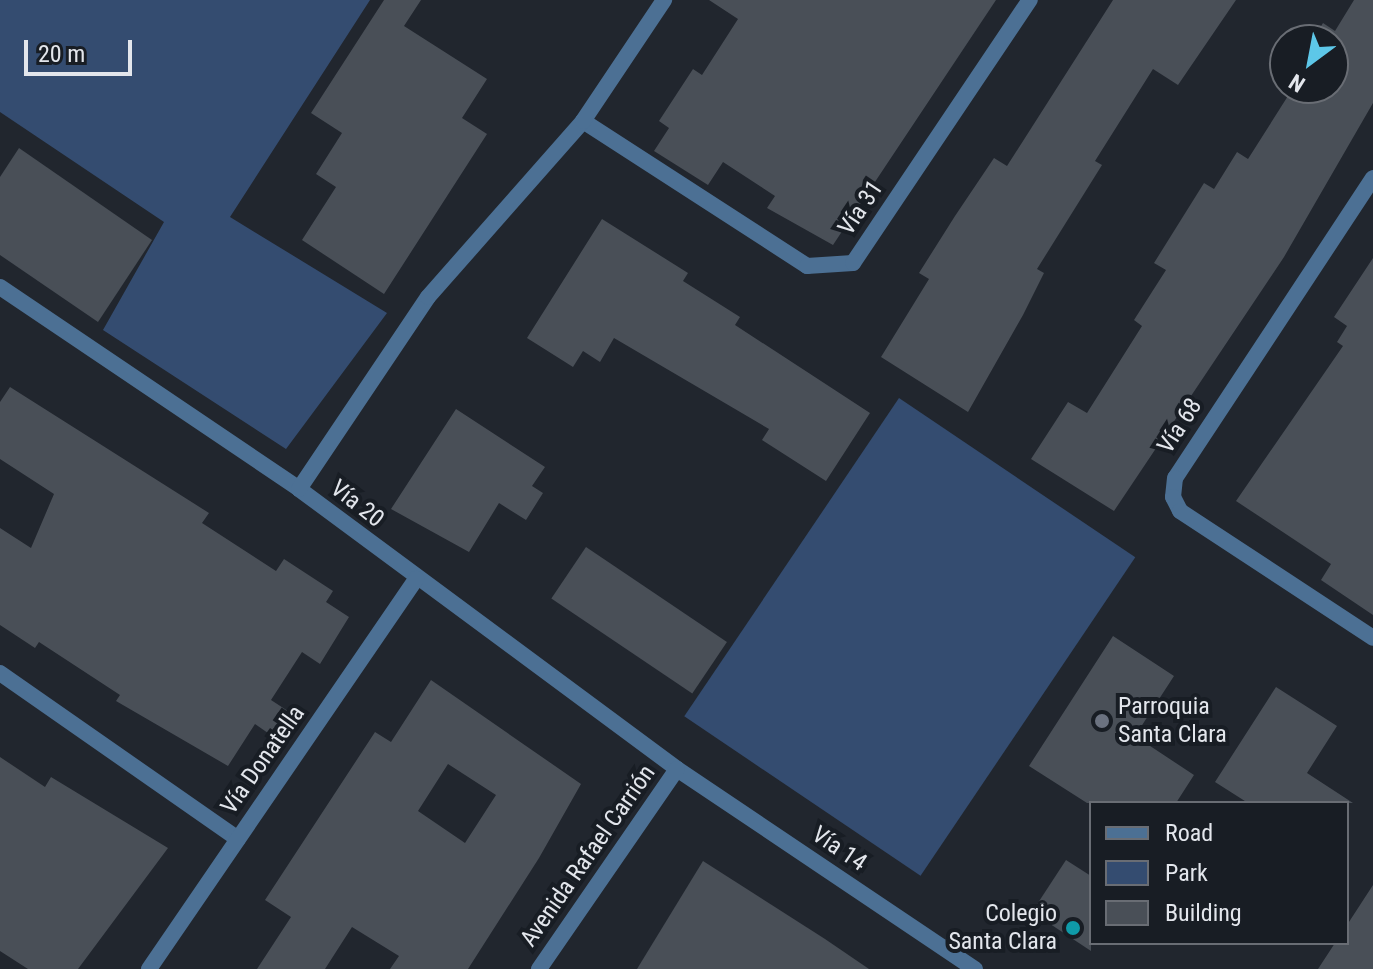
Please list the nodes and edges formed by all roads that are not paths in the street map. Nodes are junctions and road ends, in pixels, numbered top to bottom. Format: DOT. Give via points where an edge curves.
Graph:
graph roads {
  1 [pos="664,0"];
  2 [pos="1030,0"];
  3 [pos="583,121"];
  4 [pos="1373,178"];
  5 [pos="0,287"];
  6 [pos="299,489"];
  7 [pos="416,579"];
  8 [pos="1373,638"];
  9 [pos="0,673"];
  10 [pos="677,769"];
  11 [pos="238,839"];
  12 [pos="149,969"];
  13 [pos="539,969"];
  14 [pos="975,969"];
  1 -- 3 [label="street"];
  2 -- 3 [label="street, Vía 31" via="853,263 807,266"];
  3 -- 6 [label="street" via="428,297"];
  4 -- 8 [label="street, Vía 68" via="1175,478 1173,497 1180,511"];
  5 -- 6 [label="street, Vía 20"];
  6 -- 7 [label="street, Vía 20"];
  7 -- 10 [label="street, Vía 20"];
  7 -- 11 [label="street, Vía Donatella"];
  9 -- 11 [label="street"];
  10 -- 13 [label="street, Avenida Rafael Carrión"];
  10 -- 14 [label="street, Vía 14"];
  11 -- 12 [label="street, Vía Donatella"];
}
